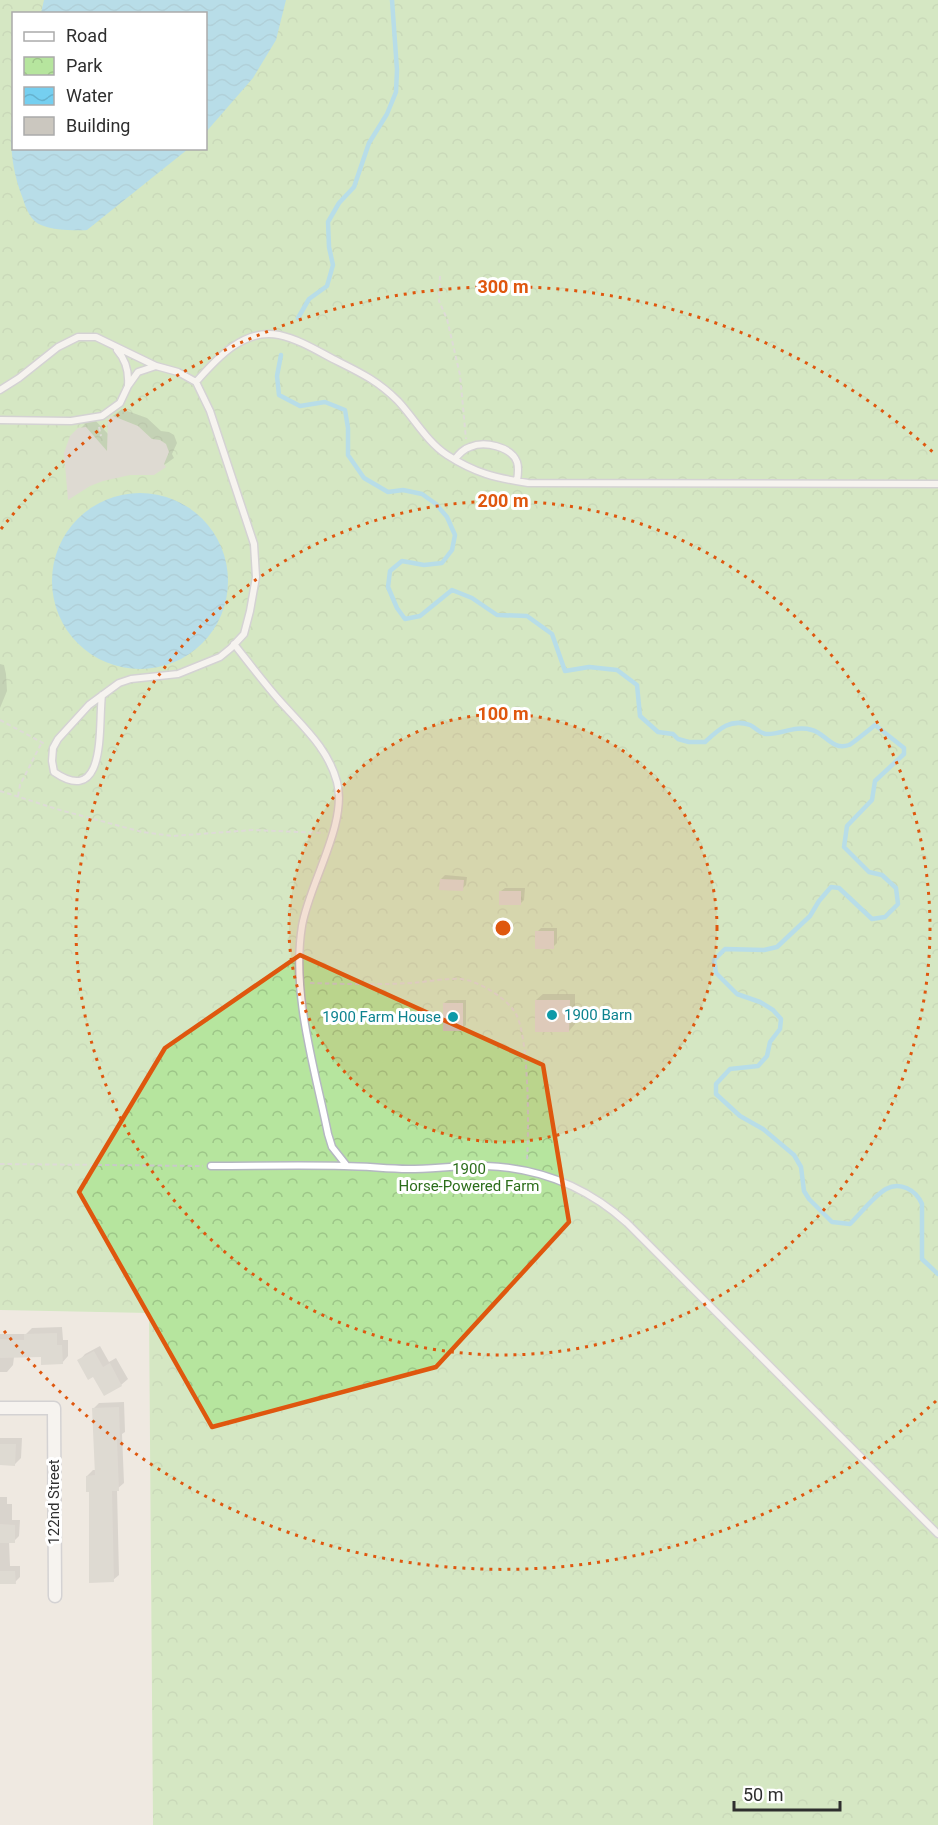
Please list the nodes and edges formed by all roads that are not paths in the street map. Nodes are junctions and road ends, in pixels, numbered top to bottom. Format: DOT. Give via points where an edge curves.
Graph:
graph roads {
  1 [pos="113,345"];
  2 [pos="156,366"];
  3 [pos="196,382"];
  4 [pos="128,386"];
  5 [pos="0,390"];
  6 [pos="0,420"];
  7 [pos="454,459"];
  8 [pos="517,481"];
  9 [pos="938,484"];
  10 [pos="234,644"];
  11 [pos="102,695"];
  12 [pos="211,1166"];
  13 [pos="347,1166"];
  14 [pos="0,1408"];
  15 [pos="938,1534"];
  16 [pos="55,1596"];
  1 -- 2 [label="lane"];
  1 -- 4 [label="lane" via="124,357"];
  1 -- 5 [label="lane" via="96,337 78,337"];
  2 -- 3 [label="lane"];
  2 -- 4 [label="lane" via="138,372"];
  3 -- 7 [label="lane" via="231,346 254,336 277,335 298,341 376,381 438,448"];
  3 -- 10 [label="lane" via="210,411 254,544 250,611 244,634"];
  4 -- 6 [label="lane" via="120,403 102,416 71,421"];
  7 -- 8 [label="lane" via="475,471"];
  7 -- 8 [label="lane" via="468,447 495,446 516,459"];
  8 -- 9 [label="lane"];
  10 -- 11 [label="lane" via="220,657 178,674 131,679"];
  10 -- 13 [label="lane" via="278,700 319,743 338,784 339,802 332,833 302,928 301,982 328,1134 332,1147"];
  11 -- 11 [label="lane" via="74,719 53,748 54,772 67,781 83,779 93,772 100,744"];
  12 -- 13 [label="lane"];
  13 -- 15 [label="lane" via="485,1166 527,1170 585,1192 620,1217"];
  14 -- 16 [label="street, 122nd Street" via="54,1408"];
}
